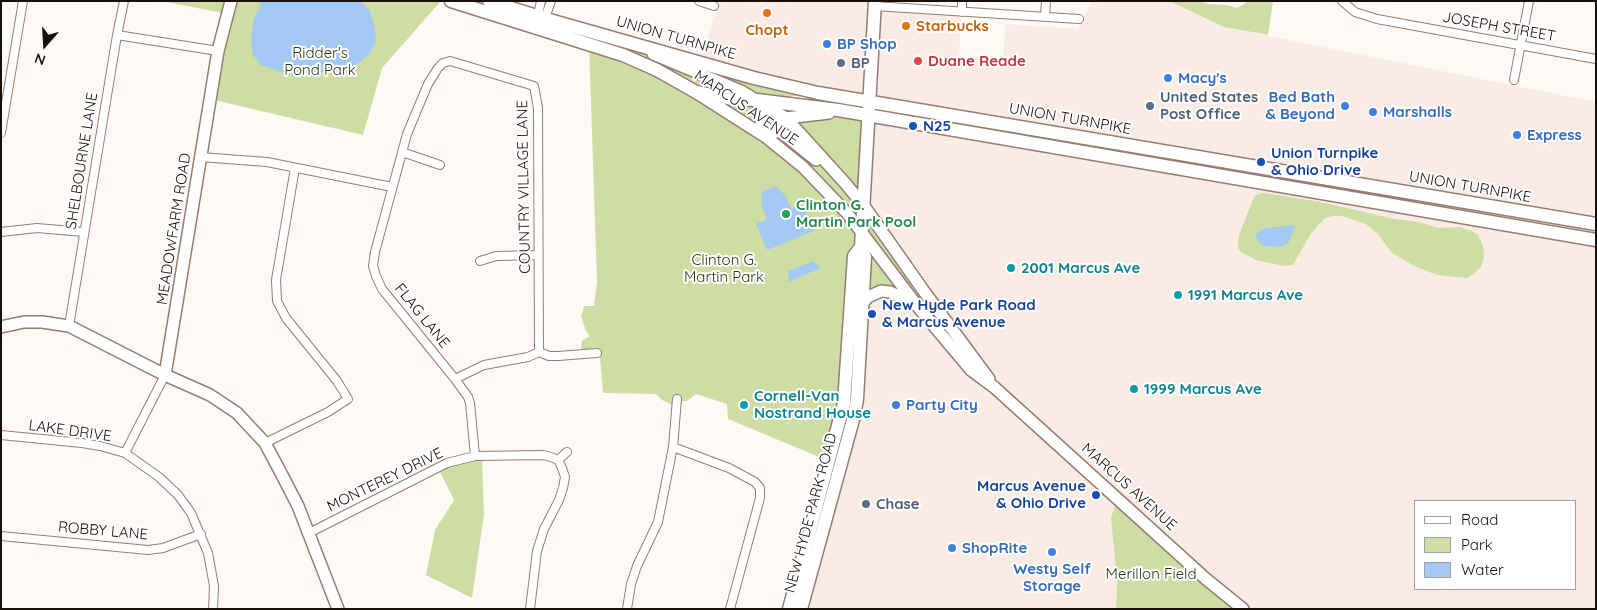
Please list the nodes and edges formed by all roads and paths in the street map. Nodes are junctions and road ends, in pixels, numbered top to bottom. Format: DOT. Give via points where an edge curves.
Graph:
graph roads {
  1 [pos="23,1"];
  2 [pos="124,1"];
  3 [pos="231,1"];
  4 [pos="451,1"];
  5 [pos="489,1"];
  6 [pos="541,1"];
  7 [pos="551,1"];
  8 [pos="699,1"];
  9 [pos="962,1"];
  10 [pos="1046,1"];
  11 [pos="1342,1"];
  12 [pos="1529,1"];
  13 [pos="875,4"];
  14 [pos="714,6"];
  15 [pos="962,12"];
  16 [pos="1045,17"];
  17 [pos="1079,19"];
  18 [pos="540,21"];
  19 [pos="117,35"];
  20 [pos="1520,45"];
  21 [pos="218,51"];
  22 [pos="1596,59"];
  23 [pos="1514,80"];
  24 [pos="792,86"];
  25 [pos="696,92"];
  26 [pos="757,100"];
  27 [pos="870,102"];
  28 [pos="850,112"];
  29 [pos="869,115"];
  30 [pos="786,118"];
  31 [pos="2,128"];
  32 [pos="763,135"];
  33 [pos="402,152"];
  34 [pos="200,157"];
  35 [pos="440,165"];
  36 [pos="1243,165"];
  37 [pos="295,168"];
  38 [pos="1241,179"];
  39 [pos="845,183"];
  40 [pos="392,187"];
  41 [pos="864,206"];
  42 [pos="1596,224"];
  43 [pos="1,232"];
  44 [pos="84,232"];
  45 [pos="1596,240"];
  46 [pos="862,241"];
  47 [pos="538,255"];
  48 [pos="898,255"];
  49 [pos="480,261"];
  50 [pos="862,304"];
  51 [pos="918,307"];
  52 [pos="69,326"];
  53 [pos="1,327"];
  54 [pos="539,352"];
  55 [pos="597,354"];
  56 [pos="166,375"];
  57 [pos="455,379"];
  58 [pos="994,387"];
  59 [pos="677,399"];
  60 [pos="1,436"];
  61 [pos="265,444"];
  62 [pos="673,446"];
  63 [pos="567,452"];
  64 [pos="125,454"];
  65 [pos="475,456"];
  66 [pos="558,460"];
  67 [pos="200,534"];
  68 [pos="309,534"];
  69 [pos="1,536"];
  70 [pos="213,609"];
  71 [pos="338,609"];
  72 [pos="530,609"];
  73 [pos="626,609"];
  74 [pos="730,609"];
  75 [pos="789,609"];
  76 [pos="801,609"];
  77 [pos="1243,609"];
  1 -- 31 [label="street"];
  2 -- 19 [label="street, SHELBOURNE LANE"];
  3 -- 21 [label="main road, MEADOWFARM ROAD"];
  4 -- 18 [label="main road, MARCUS AVENUE"];
  5 -- 18 [label="main road, MARCUS AVENUE"];
  6 -- 18 [label="street"];
  7 -- 18 [label="street"];
  8 -- 14 [label="street"];
  9 -- 15 [label="street"];
  10 -- 16 [label="street"];
  11 -- 20 [label="street, JOSEPH STREET" via="1355,12 1377,19"];
  12 -- 20 [label="street"];
  13 -- 15 [label="street"];
  13 -- 27 [label="main road, NEW HYDE PARK ROAD"];
  15 -- 16 [label="street"];
  16 -- 17 [label="street"];
  18 -- 24 [label="main road, UNION TURNPIKE"];
  18 -- 25 [label="main road, MARCUS AVENUE" via="623,54"];
  18 -- 26 [label="main road, MARCUS AVENUE" via="654,55"];
  19 -- 21 [label="street"];
  19 -- 44 [label="street, SHELBOURNE LANE"];
  20 -- 22 [label="street, JOSEPH STREET"];
  20 -- 23 [label="street"];
  21 -- 34 [label="main road, MEADOWFARM ROAD"];
  24 -- 26 [label="main road" via="785,94"];
  24 -- 27 [label="main road, UNION TURNPIKE"];
  25 -- 26 [label="main road, UNION TURNPIKE"];
  25 -- 32 [label="main road, MARCUS AVENUE"];
  26 -- 28 [label="main road, UNION TURNPIKE"];
  26 -- 30 [label="main road, MARCUS AVENUE"];
  26 -- 32 [label="main road"];
  27 -- 29 [label="main road, NEW HYDE PARK ROAD"];
  27 -- 36 [label="main road, UNION TURNPIKE"];
  28 -- 29 [label="main road, UNION TURNPIKE"];
  28 -- 30 [label="main road"];
  29 -- 38 [label="main road, UNION TURNPIKE"];
  29 -- 41 [label="main road, NEW HYDE PARK ROAD"];
  30 -- 32 [label="main road"];
  30 -- 39 [label="main road, MARCUS AVENUE"];
  32 -- 39 [label="main road" via="773,132 784,134"];
  32 -- 46 [label="main road, MARCUS AVENUE" via="820,182 847,213"];
  33 -- 35 [label="street"];
  33 -- 40 [label="street, COUNTRY VILLAGE LANE"];
  33 -- 47 [label="street, COUNTRY VILLAGE LANE" via="417,106 443,63 455,61 534,86 538,108"];
  34 -- 37 [label="street" via="266,162"];
  34 -- 56 [label="main road, MEADOWFARM ROAD"];
  36 -- 38 [label="street"];
  36 -- 42 [label="main road, UNION TURNPIKE"];
  37 -- 40 [label="street"];
  37 -- 61 [label="street" via="276,280 277,301 286,318 348,399"];
  38 -- 45 [label="main road, UNION TURNPIKE"];
  39 -- 41 [label="main road, MARCUS AVENUE"];
  40 -- 57 [label="street, FLAG LANE" via="375,252 376,276 389,298"];
  41 -- 46 [label="main road, NEW HYDE PARK ROAD"];
  41 -- 48 [label="main road, MARCUS AVENUE"];
  43 -- 44 [label="street" via="38,228"];
  44 -- 52 [label="street, SHELBOURNE LANE"];
  46 -- 48 [label="main road" via="880,240"];
  46 -- 50 [label="main road, NEW HYDE PARK ROAD" via="865,257"];
  46 -- 51 [label="main road, MARCUS AVENUE"];
  46 -- 75 [label="main road, NEW HYDE PARK ROAD" via="854,256 844,403"];
  47 -- 49 [label="street" via="496,256"];
  47 -- 54 [label="street, COUNTRY VILLAGE LANE"];
  48 -- 58 [label="main road, MARCUS AVENUE"];
  50 -- 51 [label="main road" via="881,291 906,298"];
  50 -- 76 [label="main road, NEW HYDE PARK ROAD" via="854,416"];
  51 -- 58 [label="main road, MARCUS AVENUE" via="971,370"];
  52 -- 53 [label="main road" via="24,322"];
  52 -- 56 [label="main road"];
  54 -- 55 [label="street" via="549,356"];
  54 -- 57 [label="street" via="484,365"];
  56 -- 61 [label="main road" via="230,408"];
  56 -- 64 [label="street, MEADOWFARM ROAD"];
  57 -- 65 [label="street, FLAG LANE" via="470,403"];
  58 -- 77 [label="main road, MARCUS AVENUE"];
  59 -- 62 [label="street"];
  60 -- 64 [label="street, LAKE DRIVE" via="82,443"];
  61 -- 68 [label="main road"];
  62 -- 73 [label="street" via="658,522 637,566"];
  62 -- 74 [label="street" via="728,468 760,488"];
  63 -- 66 [label="street"];
  64 -- 67 [label="street, LAKE DRIVE" via="159,477 178,495"];
  65 -- 66 [label="street, MONTEREY DRIVE" via="543,455"];
  65 -- 68 [label="street, MONTEREY DRIVE" via="447,463"];
  66 -- 72 [label="street" via="565,477 563,488 537,551"];
  67 -- 69 [label="street, ROBBY LANE" via="148,550"];
  67 -- 70 [label="street, LAKE DRIVE" via="212,569"];
  68 -- 71 [label="main road"];
}
